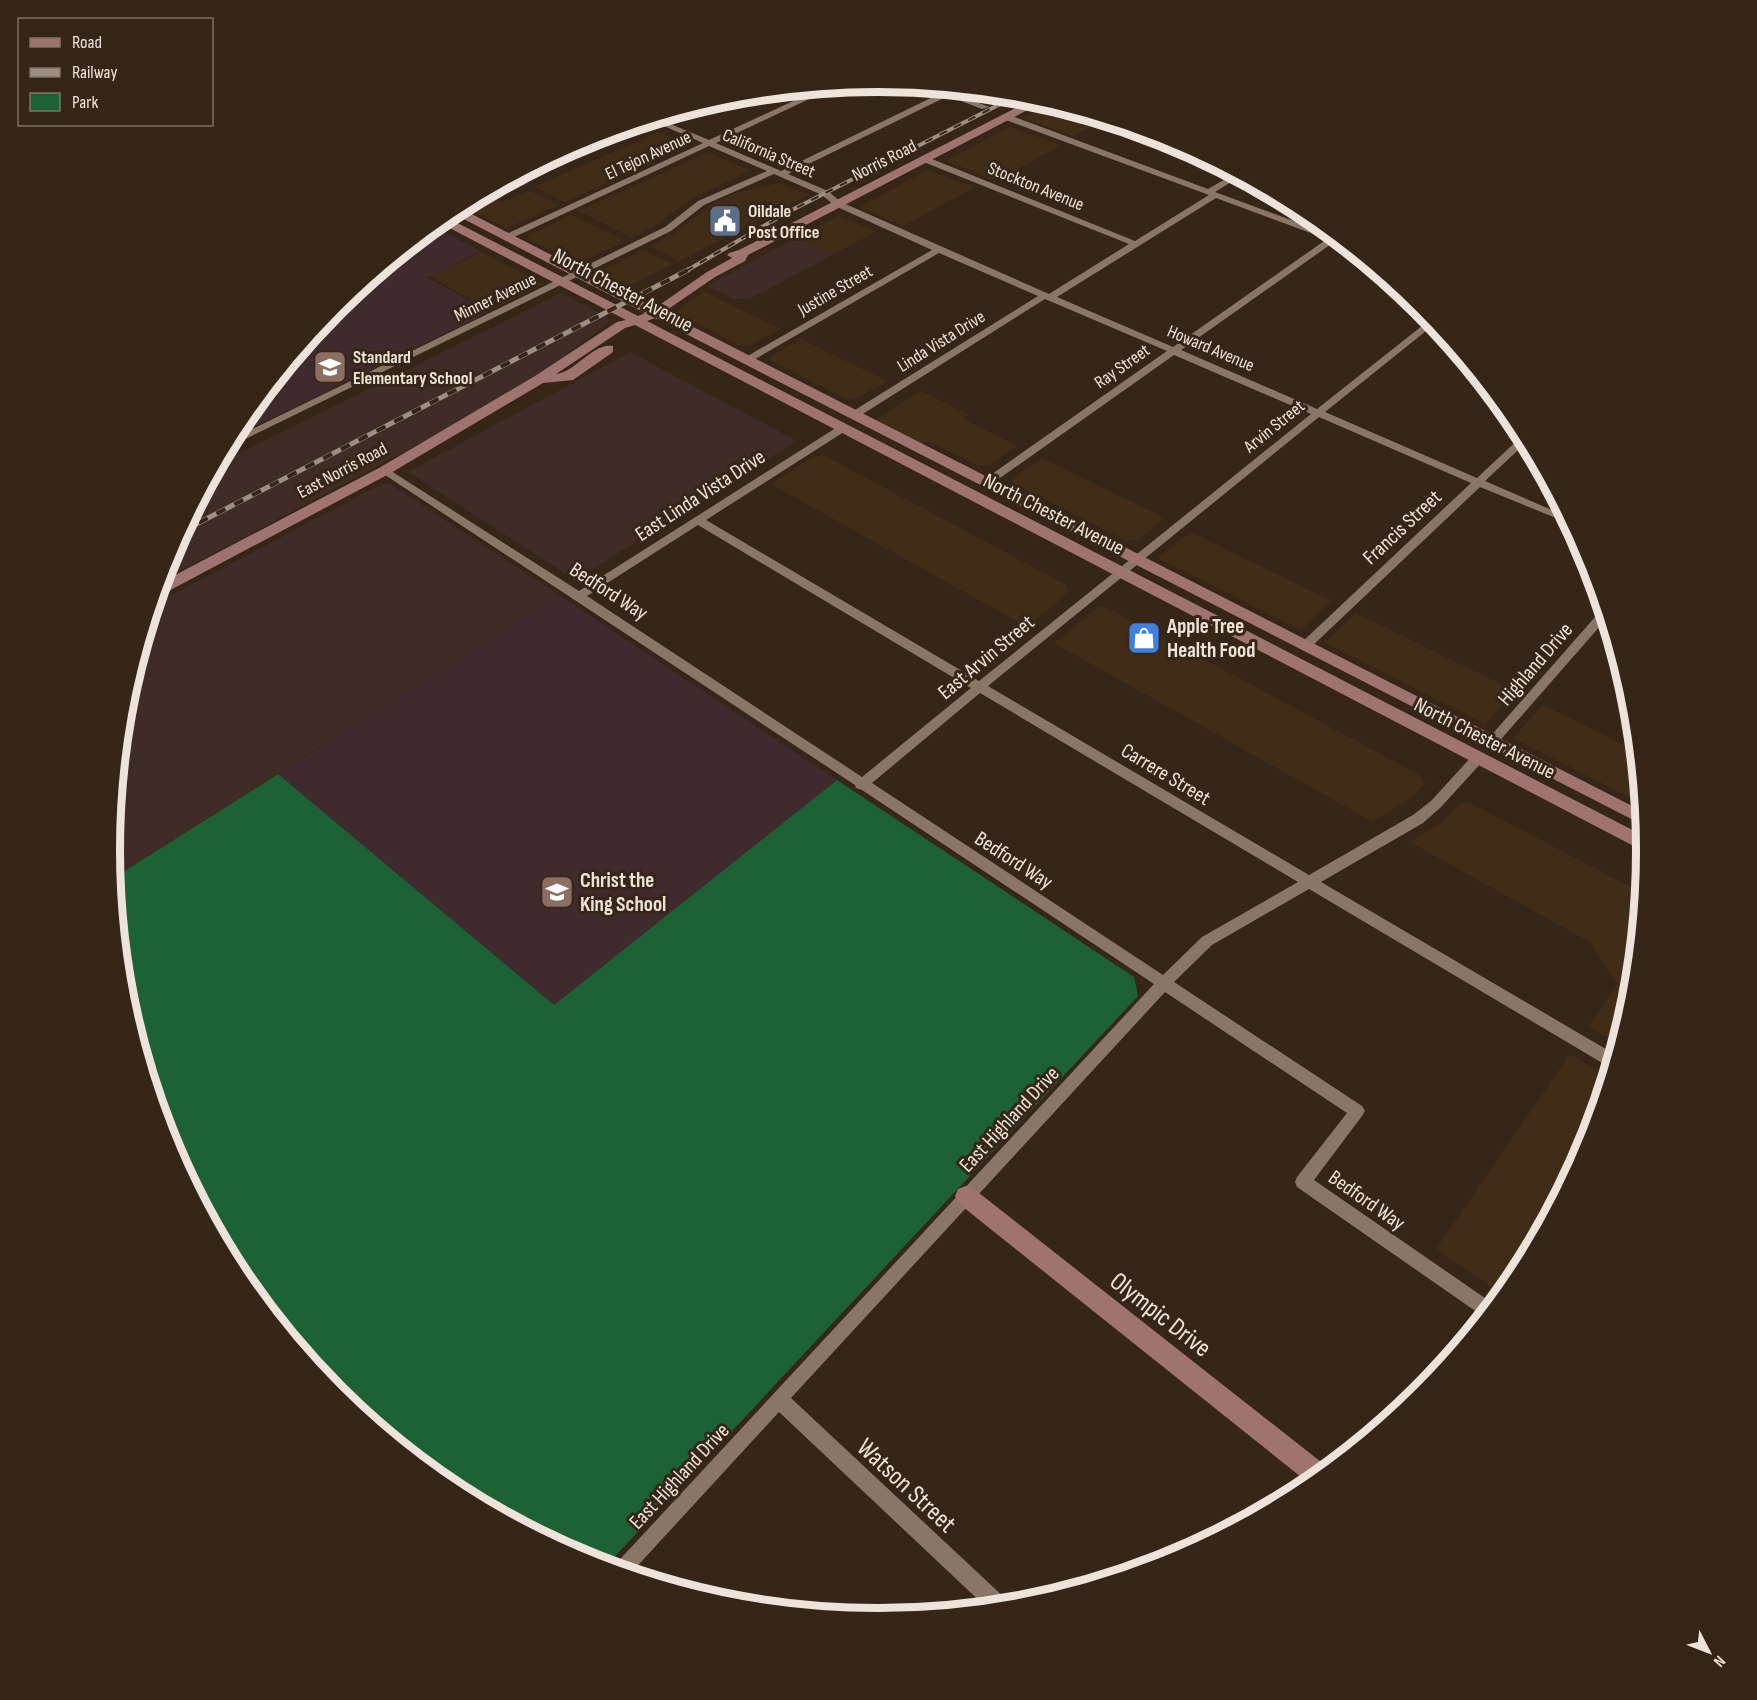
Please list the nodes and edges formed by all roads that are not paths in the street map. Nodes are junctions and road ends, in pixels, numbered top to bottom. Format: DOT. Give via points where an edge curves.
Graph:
graph roads {
  1 [pos="814,94"];
  2 [pos="944,95"];
  3 [pos="954,96"];
  4 [pos="1027,106"];
  5 [pos="985,107"];
  6 [pos="1006,117"];
  7 [pos="662,123"];
  8 [pos="709,143"];
  9 [pos="924,159"];
  10 [pos="778,172"];
  11 [pos="1232,179"];
  12 [pos="1212,194"];
  13 [pos="838,204"];
  14 [pos="464,215"];
  15 [pos="450,224"];
  16 [pos="1317,231"];
  17 [pos="507,237"];
  18 [pos="1331,241"];
  19 [pos="1136,244"];
  20 [pos="939,249"];
  21 [pos="579,274"];
  22 [pos="563,282"];
  23 [pos="1047,296"];
  24 [pos="652,312"];
  25 [pos="636,322"];
  26 [pos="1426,326"];
  27 [pos="1173,350"];
  28 [pos="747,360"];
  29 [pos="1317,412"];
  30 [pos="854,415"];
  31 [pos="843,428"];
  32 [pos="891,433"];
  33 [pos="242,438"];
  34 [pos="1518,444"];
  35 [pos="384,471"];
  36 [pos="1478,482"];
  37 [pos="986,483"];
  38 [pos="1560,517"];
  39 [pos="698,520"];
  40 [pos="1137,560"];
  41 [pos="1120,572"];
  42 [pos="168,585"];
  43 [pos="579,596"];
  44 [pos="1601,618"];
  45 [pos="1305,646"];
  46 [pos="980,687"];
  47 [pos="1419,727"];
  48 [pos="1492,742"];
  49 [pos="1478,758"];
  50 [pos="861,785"];
  51 [pos="1636,816"];
  52 [pos="1637,841"];
  53 [pos="1309,882"];
  54 [pos="1163,983"];
  55 [pos="1607,1058"];
  56 [pos="966,1196"];
  57 [pos="1484,1307"];
  58 [pos="779,1399"];
  59 [pos="1314,1471"];
  60 [pos="626,1565"];
  61 [pos="992,1600"];
  1 -- 8 [label="street, El Tejon Avenue"];
  2 -- 10 [label="street, Minner Avenue"];
  3 -- 5 [label="street"];
  4 -- 6 [label="main road, Norris Road"];
  6 -- 9 [label="main road, Norris Road"];
  6 -- 12 [label="street"];
  7 -- 8 [label="street, California Street"];
  8 -- 10 [label="street, California Street"];
  8 -- 17 [label="street, El Tejon Avenue"];
  9 -- 13 [label="main road, Norris Road"];
  9 -- 19 [label="street, Stockton Avenue"];
  10 -- 13 [label="street, California Street" via="825,193"];
  10 -- 21 [label="street, Minner Avenue" via="701,202 669,230"];
  11 -- 12 [label="street, Linda Vista Drive"];
  12 -- 16 [label="street"];
  12 -- 19 [label="street, Linda Vista Drive"];
  13 -- 20 [label="street, Howard Avenue"];
  13 -- 24 [label="main road, Norris Road" via="743,253 664,309"];
  14 -- 17 [label="main road, North Chester Avenue"];
  15 -- 22 [label="main road, North Chester Avenue"];
  17 -- 21 [label="main road, North Chester Avenue"];
  18 -- 27 [label="street, Ray Street"];
  19 -- 23 [label="street, Linda Vista Drive"];
  20 -- 23 [label="street, Howard Avenue"];
  20 -- 28 [label="street, Justine Street"];
  21 -- 22 [label="street, Minner Avenue"];
  21 -- 24 [label="main road, North Chester Avenue"];
  22 -- 25 [label="main road, North Chester Avenue"];
  22 -- 33 [label="street, Minner Avenue"];
  23 -- 27 [label="street, Howard Avenue"];
  23 -- 30 [label="street, Linda Vista Drive"];
  24 -- 25 [label="main road, East Norris Road"];
  24 -- 28 [label="main road, North Chester Avenue"];
  25 -- 31 [label="main road, North Chester Avenue"];
  25 -- 35 [label="main road, East Norris Road" via="634,330 568,376 540,379"];
  26 -- 29 [label="street, Arvin Street"];
  27 -- 29 [label="street, Howard Avenue"];
  27 -- 37 [label="street, Ray Street"];
  28 -- 30 [label="main road, North Chester Avenue"];
  29 -- 36 [label="street, Howard Avenue"];
  29 -- 40 [label="street, Arvin Street"];
  30 -- 32 [label="main road, North Chester Avenue"];
  31 -- 32 [label="main road" via="854,425"];
  31 -- 39 [label="street, East Linda Vista Drive"];
  31 -- 41 [label="main road, North Chester Avenue"];
  32 -- 37 [label="main road, North Chester Avenue"];
  34 -- 36 [label="street, Francis Street"];
  35 -- 42 [label="main road, East Norris Road"];
  35 -- 43 [label="street, Bedford Way"];
  36 -- 38 [label="street, Howard Avenue"];
  36 -- 45 [label="street, Francis Street"];
  37 -- 40 [label="main road, North Chester Avenue"];
  39 -- 43 [label="street, East Linda Vista Drive"];
  39 -- 46 [label="street, Carrere Street"];
  40 -- 41 [label="street, East Arvin Street"];
  40 -- 45 [label="main road, North Chester Avenue"];
  41 -- 46 [label="street, East Arvin Street"];
  41 -- 47 [label="main road, North Chester Avenue"];
  43 -- 50 [label="street, Bedford Way"];
  44 -- 48 [label="street, Highland Drive"];
  45 -- 48 [label="main road, North Chester Avenue"];
  46 -- 50 [label="street, East Arvin Street"];
  46 -- 53 [label="street, Carrere Street"];
  47 -- 48 [label="main road" via="1481,744"];
  47 -- 49 [label="main road, North Chester Avenue"];
  48 -- 51 [label="main road, North Chester Avenue"];
  49 -- 52 [label="main road, North Chester Avenue"];
  49 -- 53 [label="street, East Highland Drive" via="1418,819"];
  50 -- 54 [label="street, Bedford Way"];
  53 -- 54 [label="street, East Highland Drive" via="1207,941"];
  53 -- 55 [label="street, Carrere Street"];
  54 -- 56 [label="street, East Highland Drive"];
  54 -- 57 [label="street, Bedford Way" via="1357,1111 1303,1182"];
  56 -- 58 [label="street, East Highland Drive"];
  56 -- 59 [label="main road, Olympic Drive"];
  58 -- 60 [label="street, East Highland Drive"];
  58 -- 61 [label="street, Watson Street"];
}
